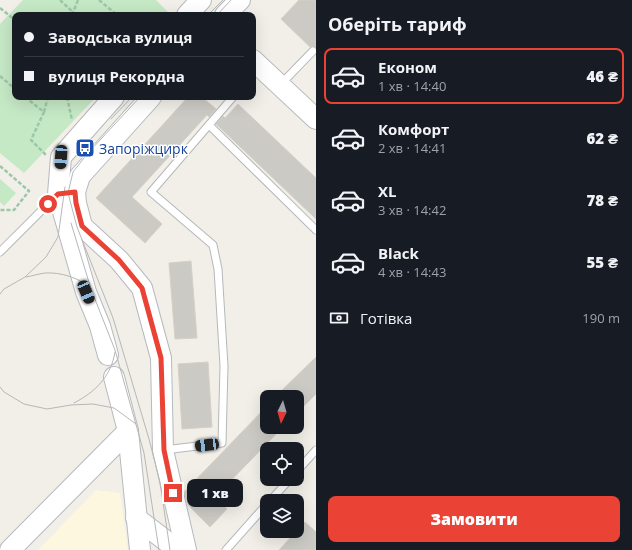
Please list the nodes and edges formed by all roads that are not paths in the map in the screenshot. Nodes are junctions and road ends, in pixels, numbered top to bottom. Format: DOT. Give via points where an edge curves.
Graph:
graph roads {
  1 [pos="240,0"];
  2 [pos="228,12"];
  3 [pos="313,51"];
  4 [pos="256,65"];
  5 [pos="280,85"];
  6 [pos="112,100"];
  7 [pos="148,100"];
  8 [pos="230,100"];
  9 [pos="316,119"];
  10 [pos="209,125"];
  11 [pos="67,193"];
  12 [pos="316,230"];
  13 [pos="0,252"];
  14 [pos="108,355"];
  15 [pos="114,377"];
  16 [pos="128,431"];
  17 [pos="164,450"];
  18 [pos="316,450"];
  19 [pos="304,463"];
  20 [pos="284,486"];
  21 [pos="276,494"];
  22 [pos="260,512"];
  23 [pos="136,518"];
  24 [pos="10,550"];
  25 [pos="140,550"];
  26 [pos="178,550"];
  27 [pos="186,550"];
  28 [pos="226,550"];
  1 -- 2 [label="street"];
  3 -- 5 [label="lane"];
  4 -- 5 [label="street"];
  5 -- 9 [label="street"];
  6 -- 11 [label="street" via="60,164"];
  7 -- 11 [label="street"];
  8 -- 10 [label="lane"];
  10 -- 12 [label="lane"];
  10 -- 17 [label="lane" via="151,192 213,245 218,269 224,366 222,443"];
  11 -- 13 [label="lane"];
  11 -- 14 [label="street" via="86,292 100,326"];
  11 -- 17 [label="street" via="76,203 82,226 119,260 142,288 161,358"];
  15 -- 16 [label="street"];
  16 -- 23 [label="street"];
  16 -- 24 [label="street"];
  17 -- 27 [label="street"];
  18 -- 19 [label="lane"];
  20 -- 21 [label="lane"];
  22 -- 28 [label="lane"];
  23 -- 25 [label="street"];
  23 -- 26 [label="street"];
}
